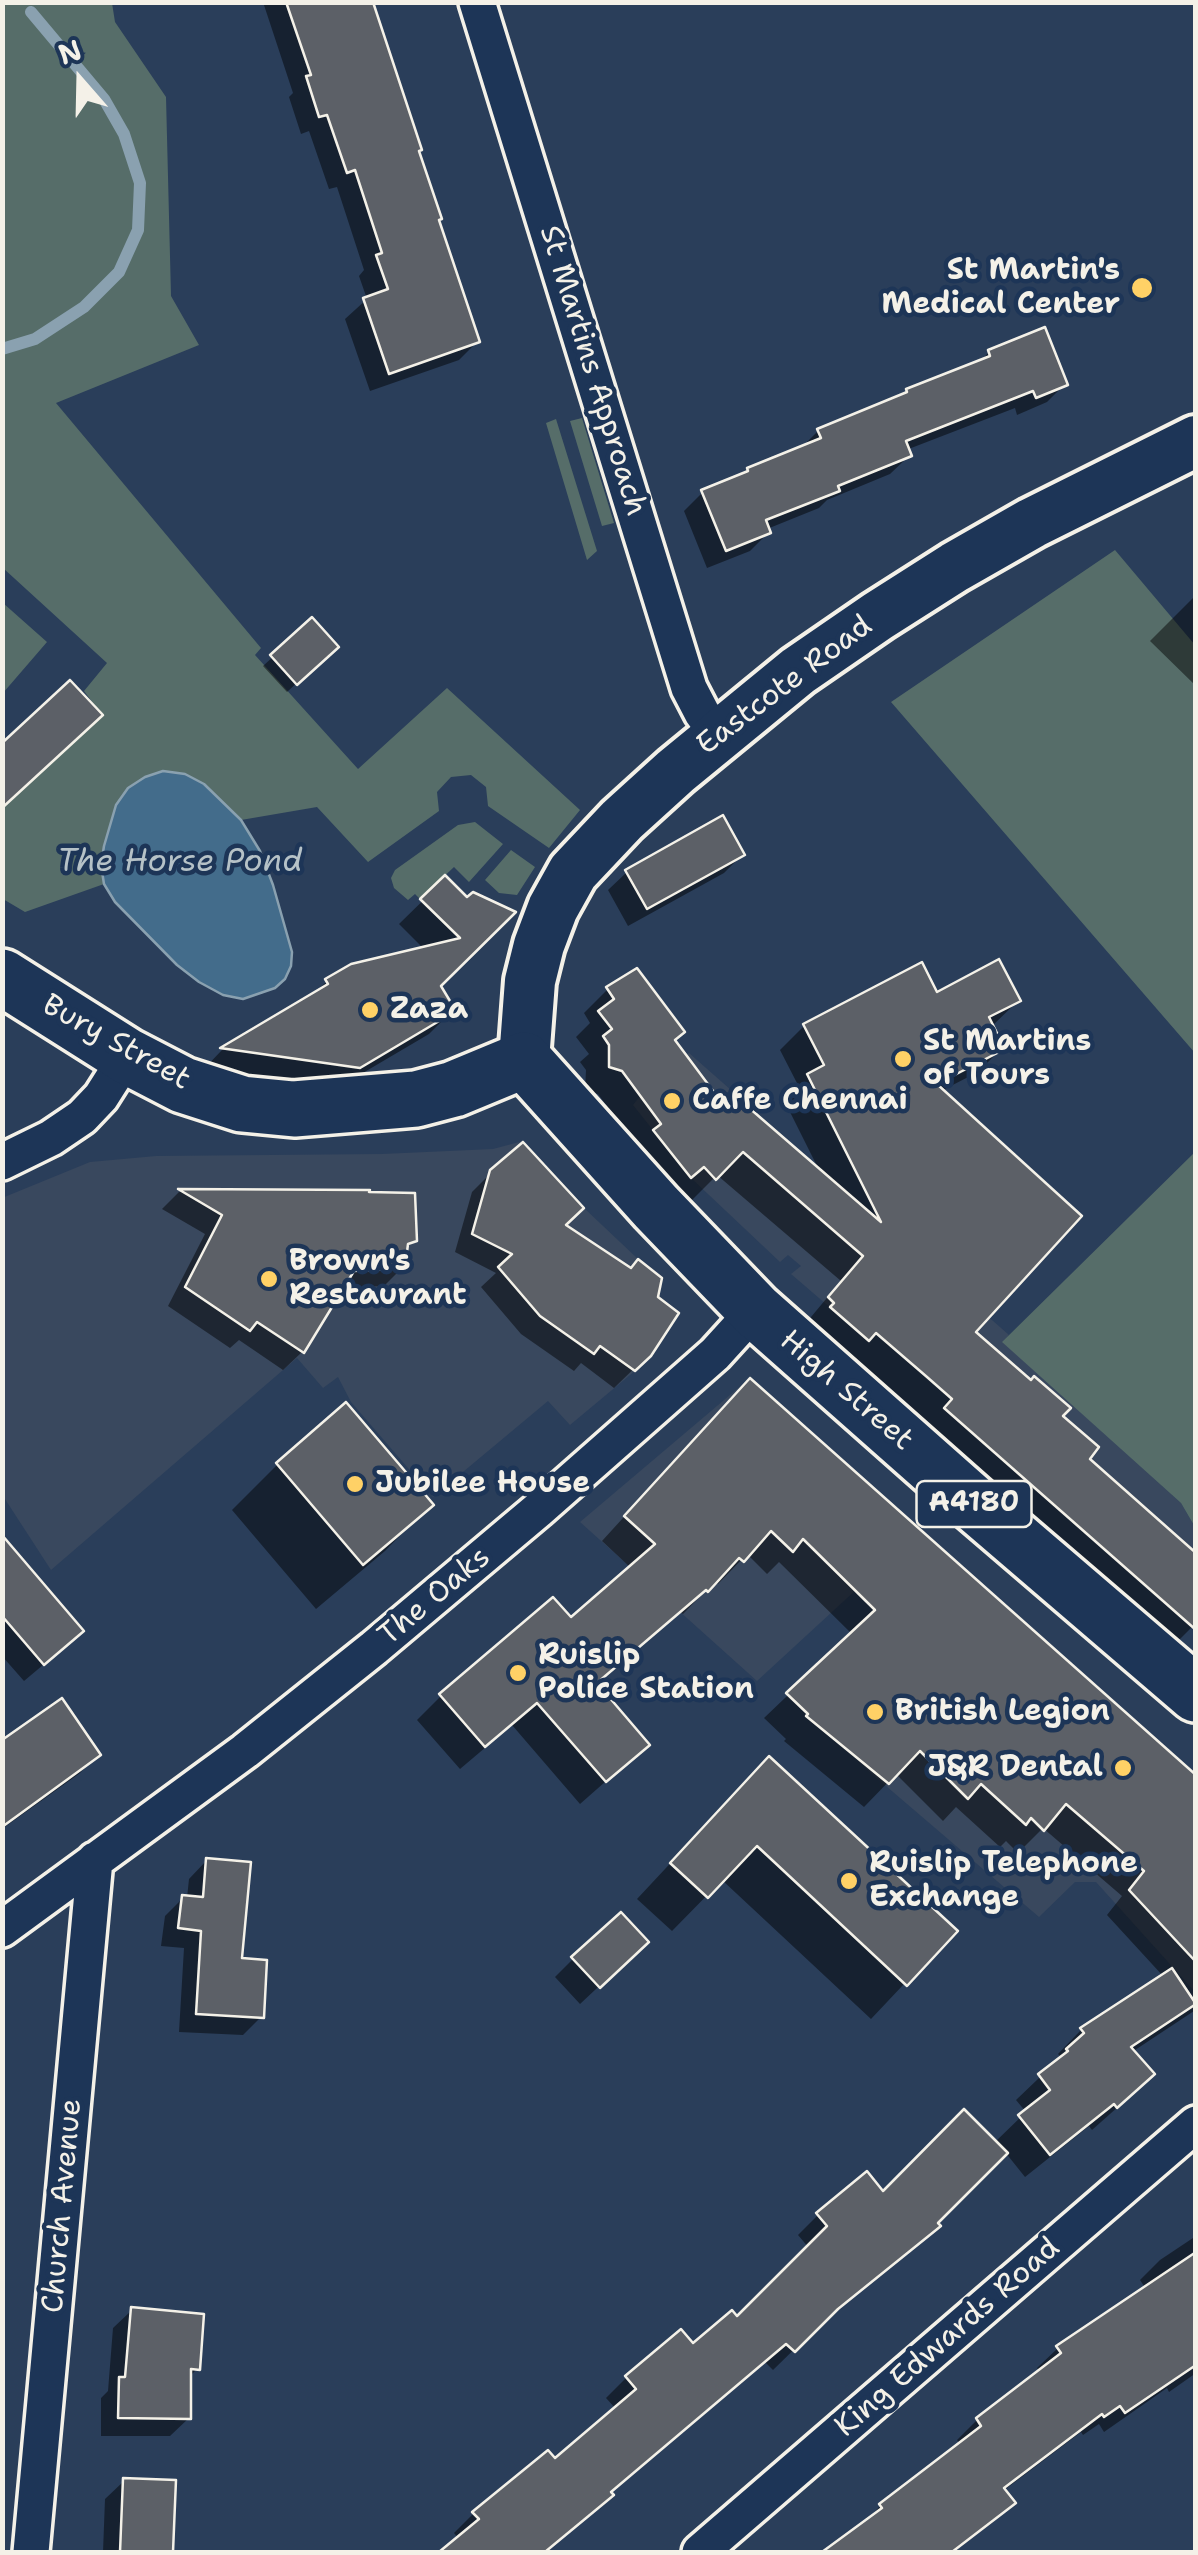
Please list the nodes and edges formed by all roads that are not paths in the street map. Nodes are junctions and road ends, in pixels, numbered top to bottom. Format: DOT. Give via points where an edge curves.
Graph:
graph roads {
  1 [pos="477,2"];
  2 [pos="1196,440"];
  3 [pos="718,734"];
  4 [pos="2,977"];
  5 [pos="127,1056"];
  6 [pos="524,1060"];
  7 [pos="2,1162"];
  8 [pos="756,1310"];
  9 [pos="1196,1694"];
  10 [pos="95,1860"];
  11 [pos="2,1929"];
  12 [pos="1196,2124"];
  13 [pos="31,2552"];
  14 [pos="700,2552"];
  1 -- 3 [label="street, St Martins Approach" via="689,688"];
  2 -- 3 [label="main road, Eastcote Road" via="954,567 798,671"];
  3 -- 6 [label="main road, Eastcote Road" via="573,872 539,945"];
  4 -- 5 [label="main road, Bury Street"];
  5 -- 6 [label="main road, Bury Street" via="183,1085 242,1104 294,1109 416,1099"];
  5 -- 7 [label="street" via="82,1117"];
  6 -- 8 [label="main road, High Street / A4180"];
  8 -- 9 [label="main road, High Street / A4180"];
  8 -- 10 [label="street, The Oaks" via="701,1366 390,1635"];
  10 -- 11 [label="street, The Oaks"];
  10 -- 13 [label="street, Church Avenue"];
  12 -- 14 [label="street, King Edwards Road"];
}
